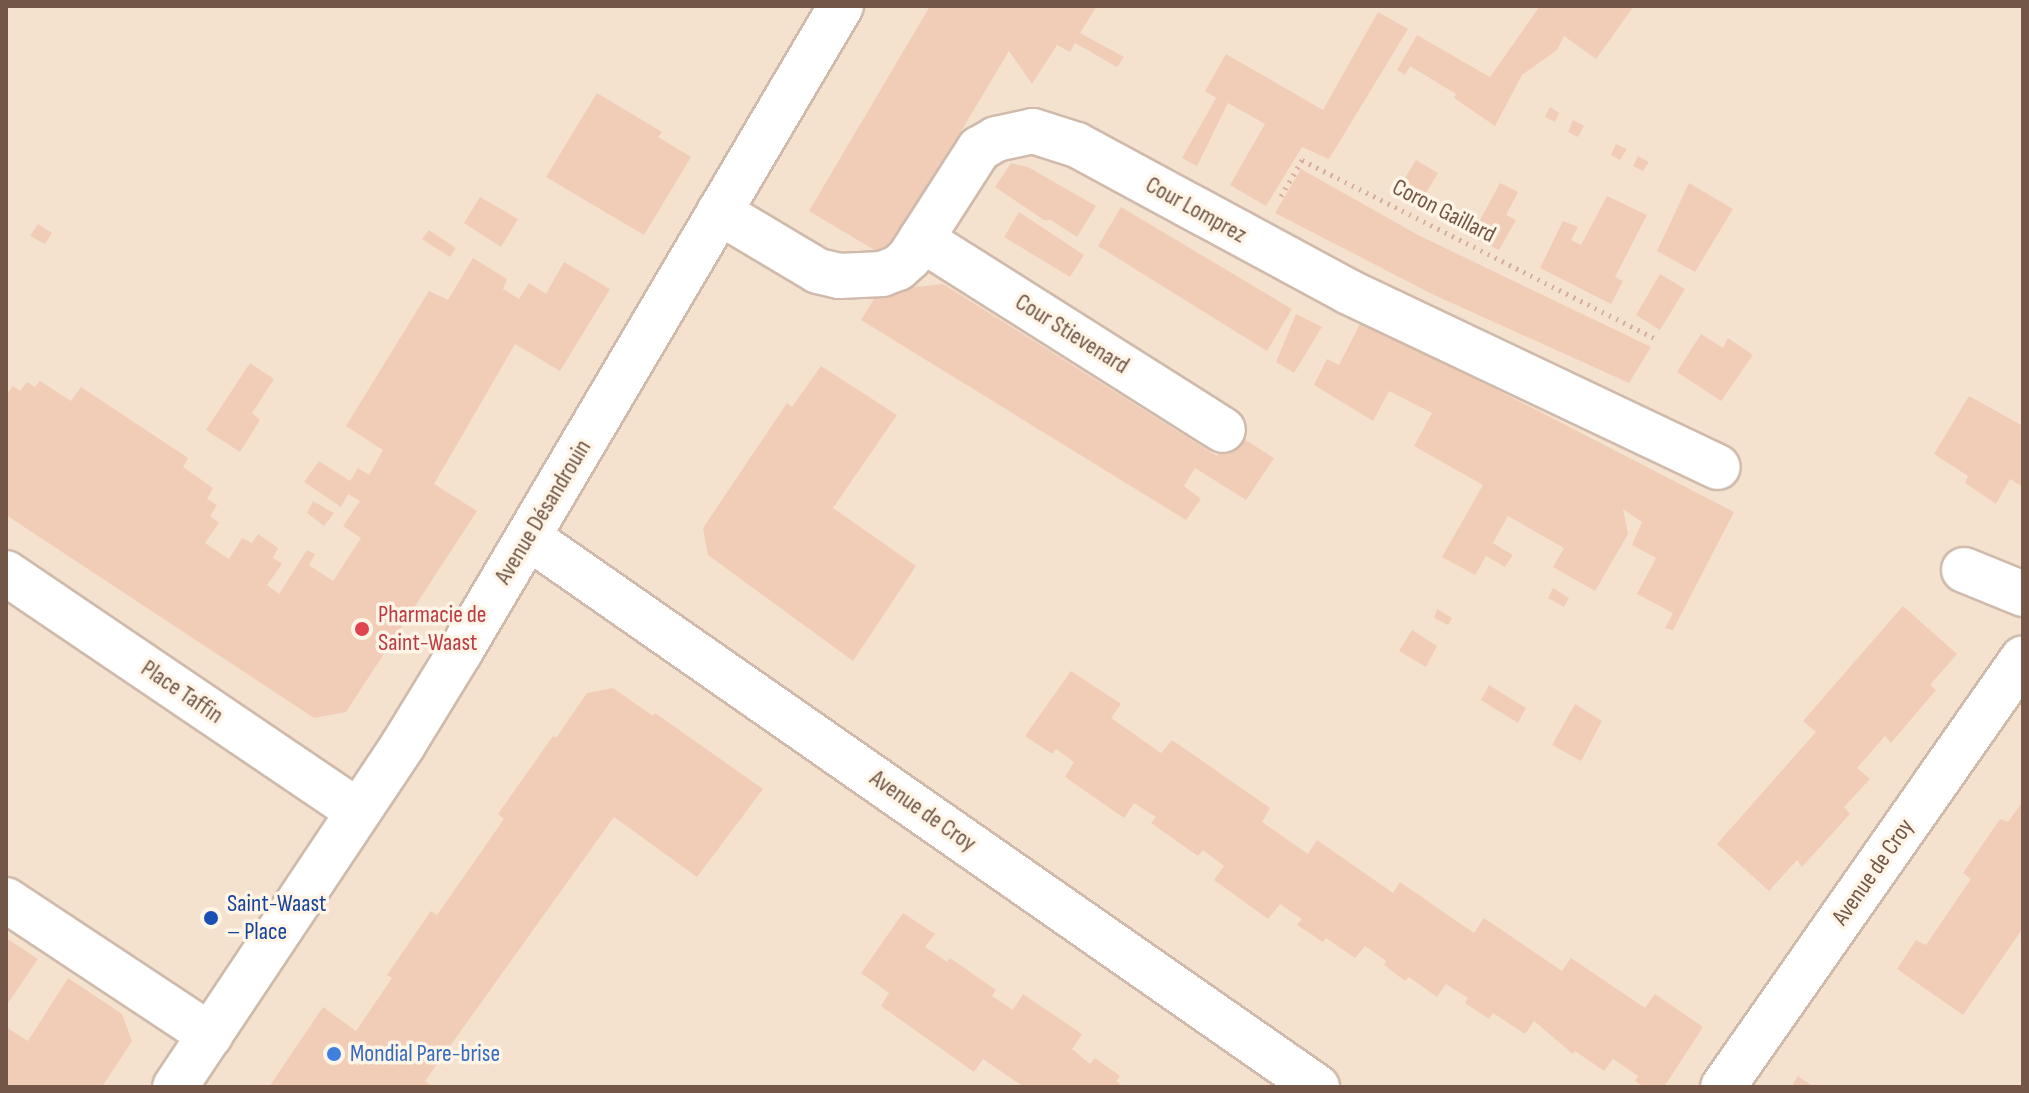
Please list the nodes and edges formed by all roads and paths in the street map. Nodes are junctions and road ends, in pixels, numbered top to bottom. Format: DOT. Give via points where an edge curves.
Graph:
graph roads {
  1 [pos="841,6"];
  2 [pos="719,212"];
  3 [pos="921,239"];
  4 [pos="1254,242"];
  5 [pos="1654,338"];
  6 [pos="1223,430"];
  7 [pos="1718,467"];
  8 [pos="528,537"];
  9 [pos="1964,570"];
  10 [pos="6,573"];
  11 [pos="2023,594"];
  12 [pos="2023,658"];
  13 [pos="358,811"];
  14 [pos="6,900"];
  15 [pos="210,1035"];
  16 [pos="175,1087"];
  17 [pos="1317,1087"];
  18 [pos="1723,1087"];
  1 -- 2 [label="street, Avenue Désandrouin"];
  2 -- 3 [label="street, Cour Lomprez" via="798,261 839,276 898,268"];
  2 -- 8 [label="street, Avenue Désandrouin"];
  3 -- 4 [label="street, Cour Lomprez" via="979,149 996,139 1033,131 1077,145"];
  3 -- 6 [label="street, Cour Stievenard"];
  4 -- 5 [label="path, Coron Gaillard" via="1302,160"];
  4 -- 7 [label="street, Cour Lomprez"];
  8 -- 13 [label="street, Avenue Désandrouin"];
  8 -- 17 [label="street, Avenue de Croy"];
  9 -- 11 [label="street"];
  10 -- 13 [label="street, Place Taffin"];
  12 -- 18 [label="street, Avenue de Croy"];
  13 -- 15 [label="street, Avenue Désandrouin"];
  14 -- 15 [label="street"];
  15 -- 16 [label="street, Avenue Désandrouin"];
}
